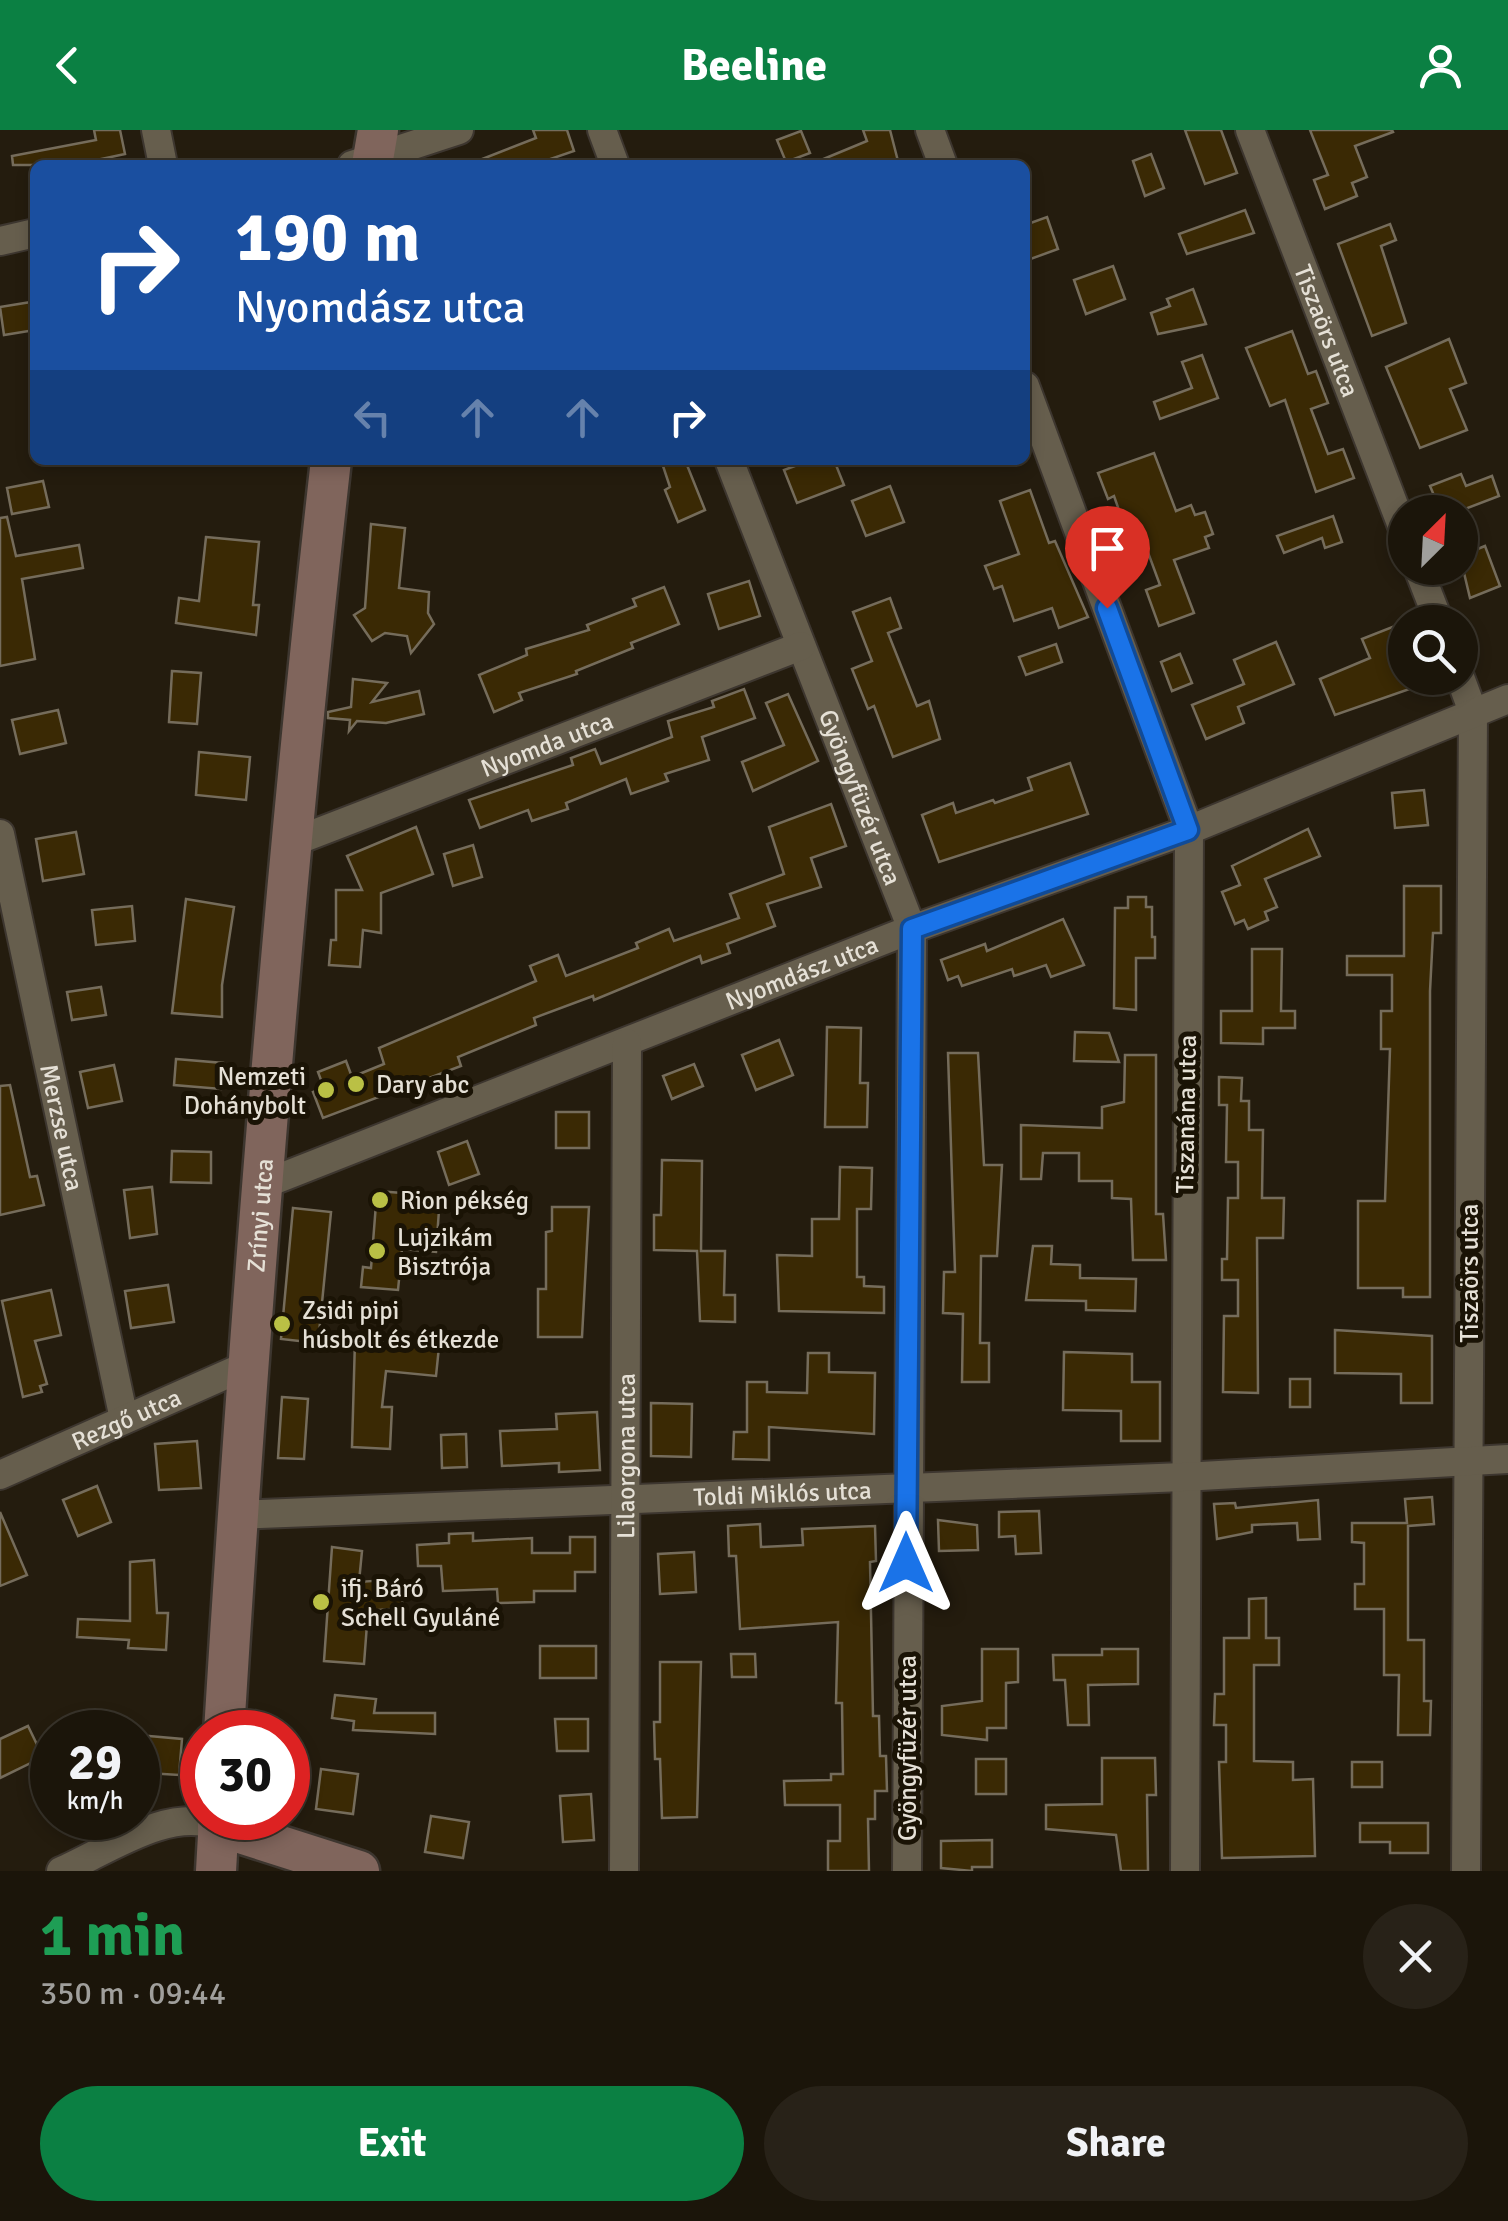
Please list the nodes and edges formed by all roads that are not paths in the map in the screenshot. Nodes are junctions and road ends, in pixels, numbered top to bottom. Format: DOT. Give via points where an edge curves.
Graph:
graph roads {
  1 [pos="156,130"];
  2 [pos="459,130"];
  3 [pos="602,130"];
  4 [pos="930,130"];
  5 [pos="1250,130"];
  6 [pos="369,155"];
  7 [pos="162,160"];
  8 [pos="613,160"];
  9 [pos="941,160"];
  10 [pos="30,234"];
  11 [pos="0,240"];
  12 [pos="1030,400"];
  13 [pos="331,465"];
  14 [pos="731,465"];
  15 [pos="1390,495"];
  16 [pos="801,646"];
  17 [pos="1467,695"];
  18 [pos="1508,699"];
  19 [pos="1474,712"];
  20 [pos="1188,830"];
  21 [pos="0,834"];
  22 [pos="293,842"];
  23 [pos="912,929"];
  24 [pos="627,1042"];
  25 [pos="262,1185"];
  26 [pos="250,1364"];
  27 [pos="124,1419"];
  28 [pos="1508,1459"];
  29 [pos="1467,1460"];
  30 [pos="0,1475"];
  31 [pos="1183,1477"];
  32 [pos="906,1486"];
  33 [pos="627,1500"];
  34 [pos="238,1515"];
  35 [pos="225,1710"];
  36 [pos="180,1820"];
  37 [pos="217,1840"];
  38 [pos="270,1840"];
  39 [pos="62,1871"];
  40 [pos="216,1871"];
  41 [pos="360,1871"];
  42 [pos="624,1871"];
  43 [pos="907,1871"];
  44 [pos="1184,1871"];
  45 [pos="1466,1871"];
  1 -- 7 [label="street"];
  2 -- 6 [label="street"];
  3 -- 8 [label="street"];
  4 -- 9 [label="street"];
  5 -- 15 [label="street, Tiszaörs utca"];
  10 -- 11 [label="street"];
  12 -- 20 [label="street, Tiszanána utca"];
  13 -- 22 [label="main road, Zrínyi utca"];
  14 -- 16 [label="street, Gyöngyfüzér utca"];
  16 -- 22 [label="street, Nyomda utca"];
  16 -- 23 [label="street, Gyöngyfüzér utca"];
  17 -- 19 [label="street, Tiszaörs utca"];
  18 -- 19 [label="street, Nyomdász utca"];
  19 -- 20 [label="street, Nyomdász utca"];
  19 -- 29 [label="street, Tiszaörs utca"];
  20 -- 23 [label="street, Nyomdász utca"];
  20 -- 31 [label="street, Tiszanána utca"];
  21 -- 27 [label="street, Merzse utca"];
  22 -- 25 [label="main road, Zrínyi utca"];
  23 -- 24 [label="street, Nyomdász utca"];
  23 -- 32 [label="street, Gyöngyfüzér utca"];
  24 -- 25 [label="street, Nyomdász utca"];
  24 -- 33 [label="street, Lilaorgona utca"];
  25 -- 26 [label="main road, Zrínyi utca"];
  26 -- 27 [label="street, Rezgő utca"];
  26 -- 34 [label="main road, Zrínyi utca"];
  27 -- 30 [label="street, Rezgő utca"];
  28 -- 29 [label="street, Toldi Miklós utca"];
  29 -- 31 [label="street, Toldi Miklós utca"];
  29 -- 45 [label="street, Tiszaörs utca"];
  31 -- 32 [label="street, Toldi Miklós utca"];
  31 -- 44 [label="street, Tiszanána utca"];
  32 -- 33 [label="street, Toldi Miklós utca"];
  32 -- 43 [label="street, Gyöngyfüzér utca"];
  33 -- 34 [label="street, Toldi Miklós utca"];
  33 -- 42 [label="street, Lilaorgona utca"];
  34 -- 35 [label="main road, Zrínyi utca"];
  36 -- 39 [label="street"];
  37 -- 40 [label="main road"];
  38 -- 41 [label="main road"];
}
